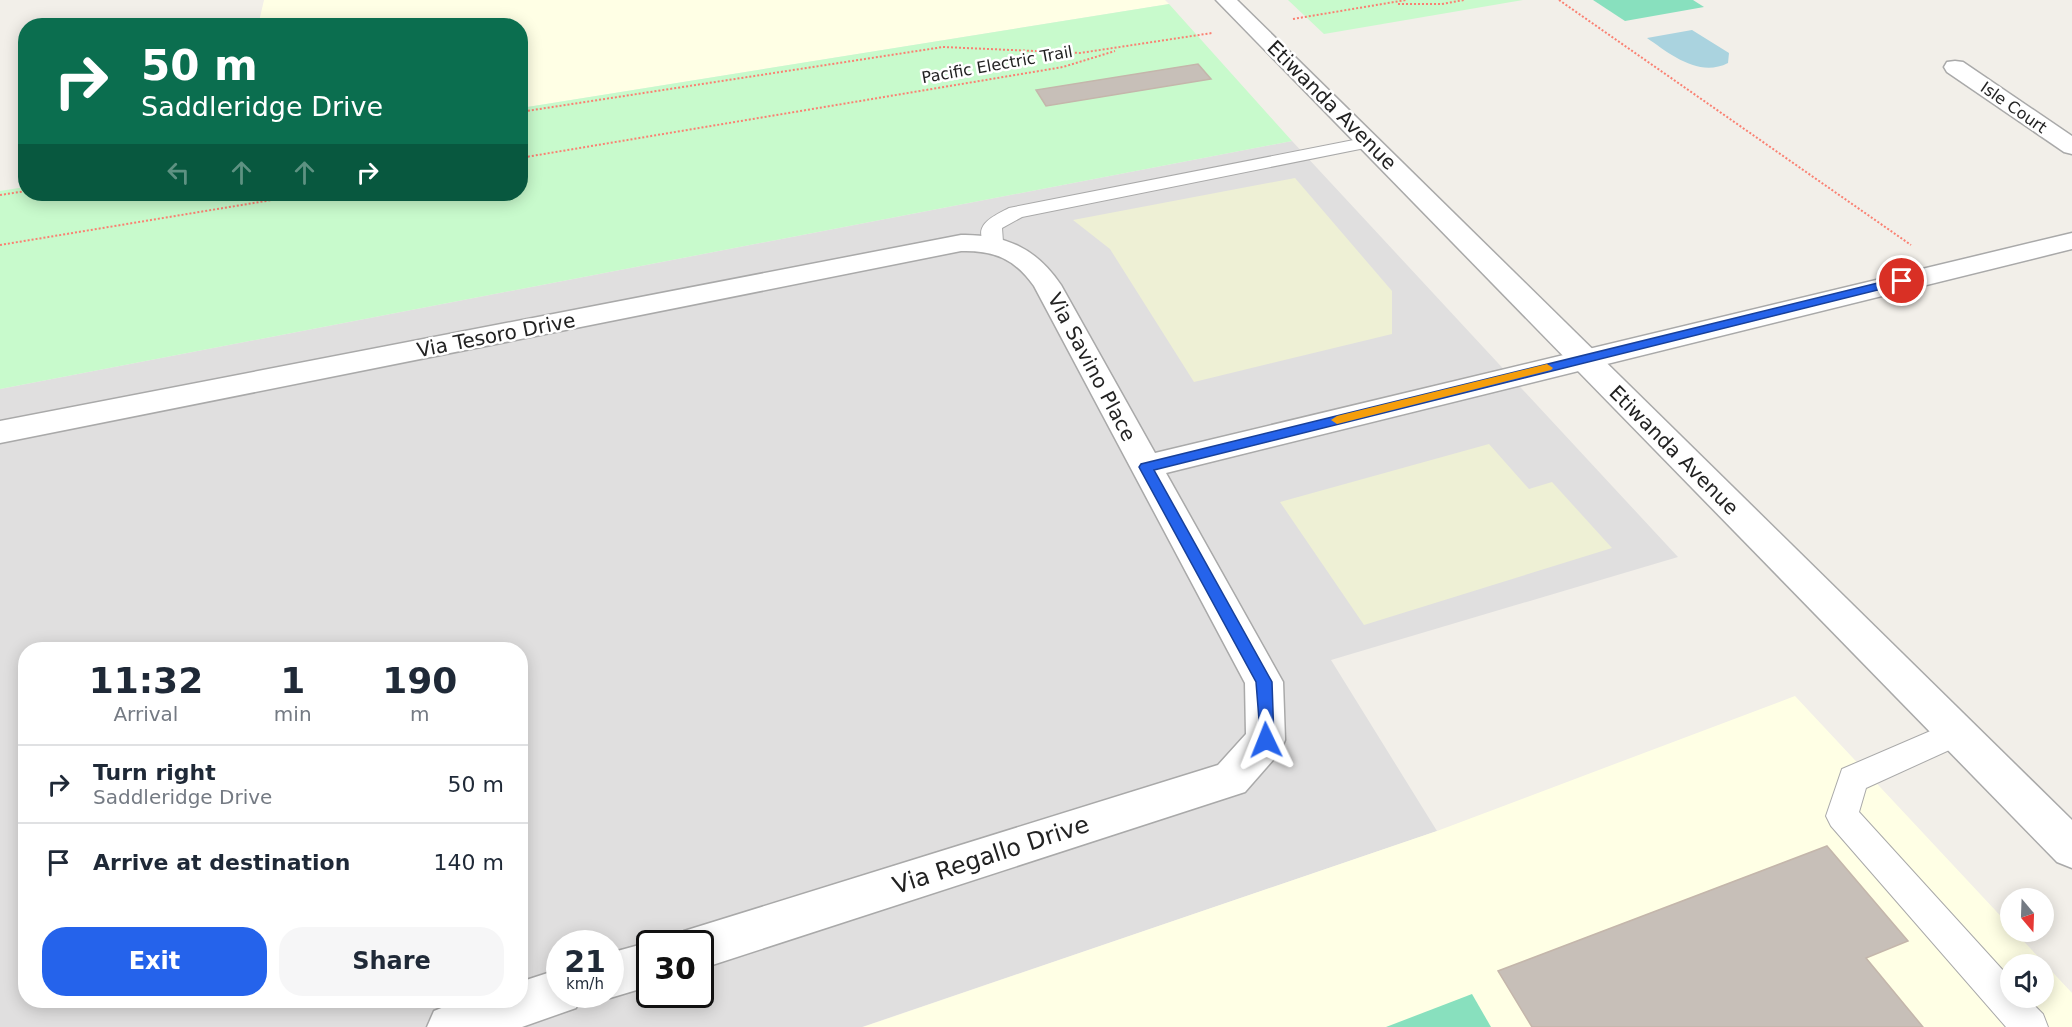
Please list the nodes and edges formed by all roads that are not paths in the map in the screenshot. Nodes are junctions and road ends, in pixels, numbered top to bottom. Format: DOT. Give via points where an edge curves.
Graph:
graph roads {
  1 [pos="1226,0"];
  2 [pos="1955,67"];
  3 [pos="1369,142"];
  4 [pos="2072,147"];
  5 [pos="2072,241"];
  6 [pos="993,242"];
  7 [pos="1584,359"];
  8 [pos="0,432"];
  9 [pos="1146,467"];
  10 [pos="1956,733"];
  11 [pos="1266,740"];
  12 [pos="2072,848"];
  13 [pos="714,943"];
  14 [pos="546,996"];
  15 [pos="528,1002"];
  16 [pos="510,1008"];
  17 [pos="450,1027"];
  18 [pos="2030,1027"];
  1 -- 3 [label="street, Etiwanda Avenue"];
  2 -- 4 [label="street, Isle Court"];
  3 -- 6 [label="lane" via="1016,212 992,225"];
  3 -- 7 [label="street, Etiwanda Avenue"];
  5 -- 7 [label="street"];
  6 -- 8 [label="street, Via Tesoro Drive" via="961,243"];
  6 -- 9 [label="street, Via Savino Place" via="1036,268"];
  7 -- 9 [label="street"];
  7 -- 10 [label="street, Etiwanda Avenue"];
  9 -- 11 [label="street, Via Savino Place" via="1264,682"];
  10 -- 12 [label="street, Etiwanda Avenue"];
  10 -- 18 [label="lane" via="1853,778 1842,816"];
  11 -- 13 [label="street, Via Regallo Drive" via="1231,779"];
  14 -- 15 [label="street"];
  16 -- 17 [label="street"];
}
